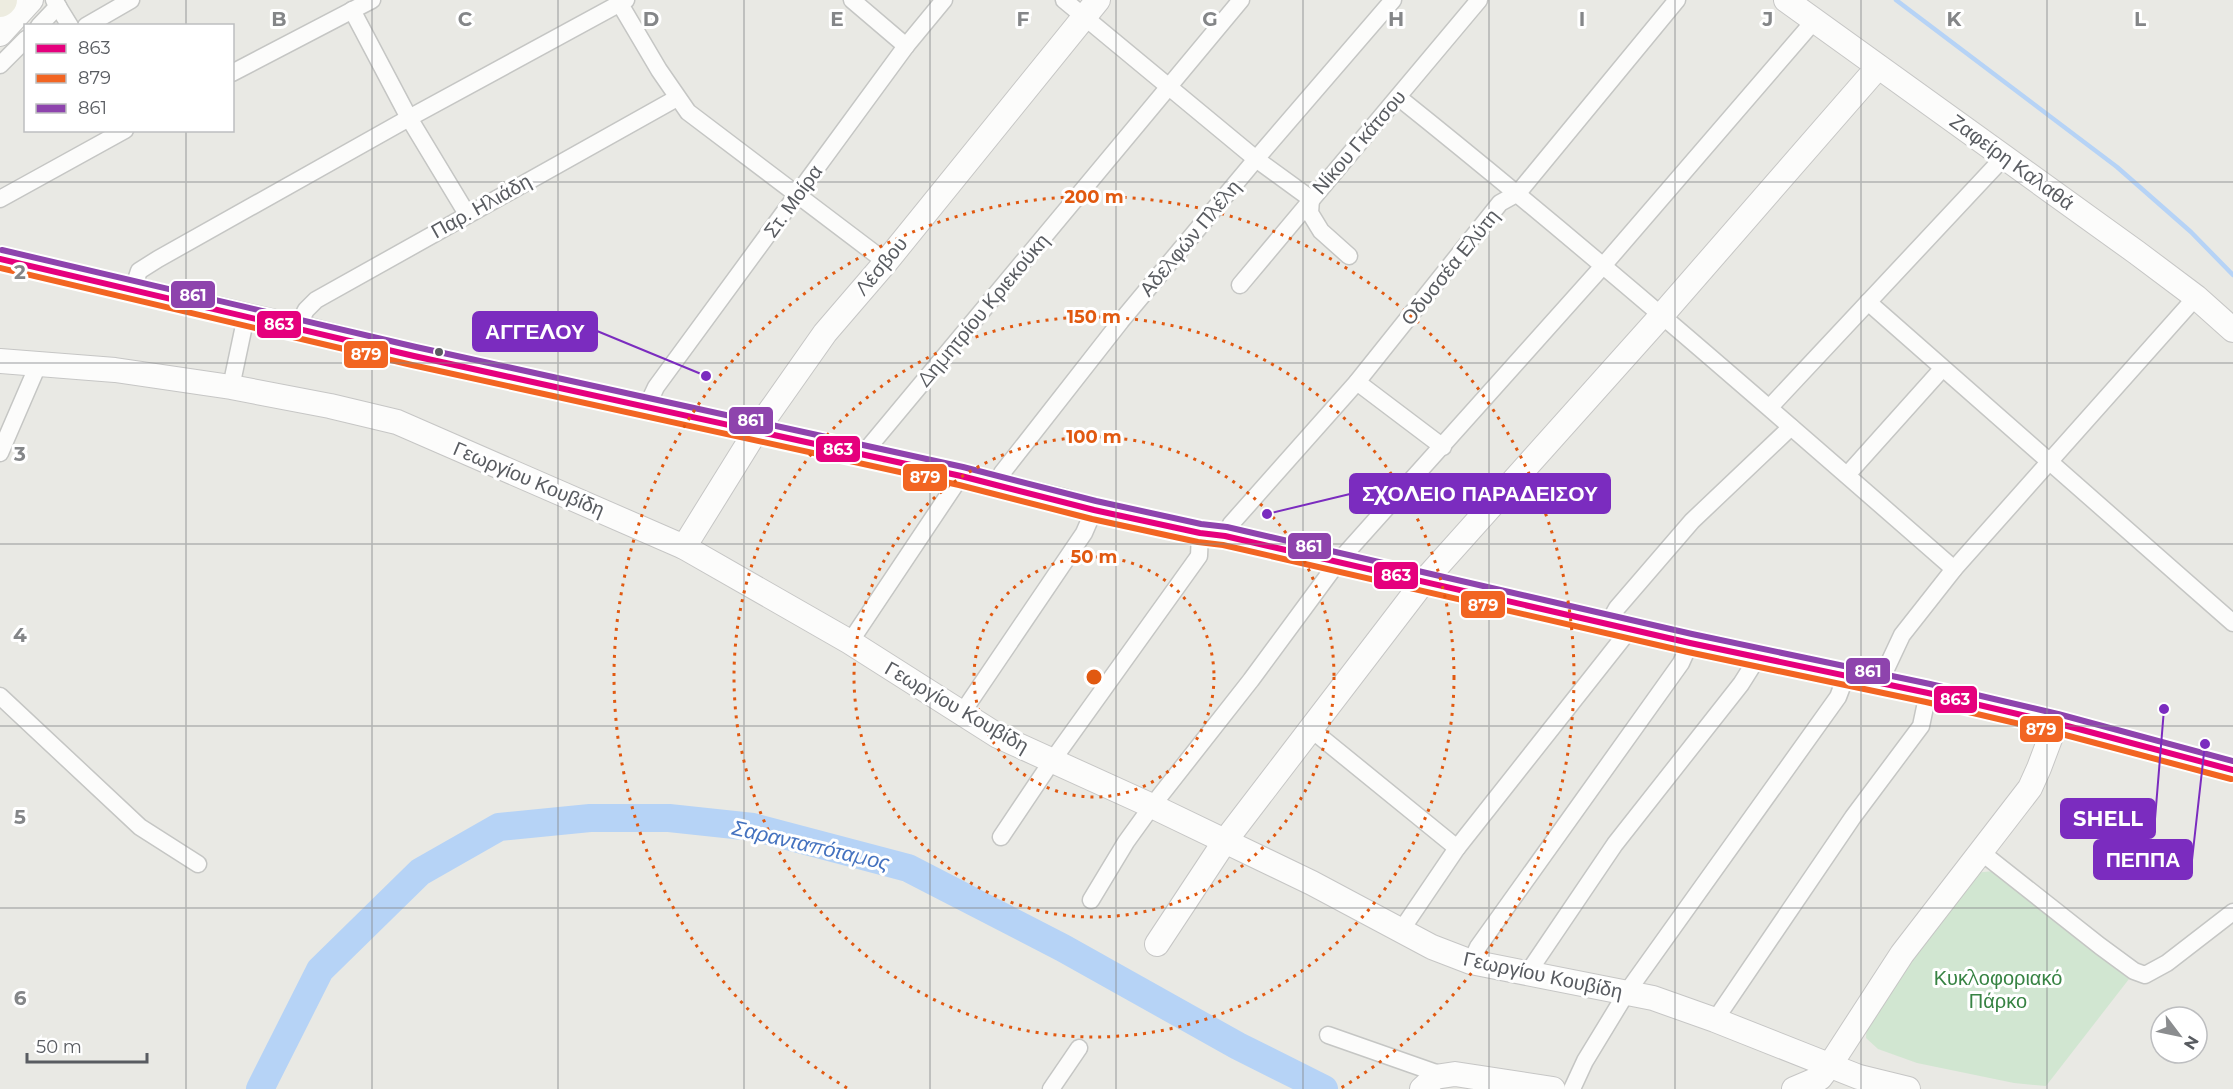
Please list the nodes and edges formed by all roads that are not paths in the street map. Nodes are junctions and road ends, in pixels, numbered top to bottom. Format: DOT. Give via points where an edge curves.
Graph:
graph roads {
  1 [pos="31,0"];
  2 [pos="131,0"];
  3 [pos="372,0"];
  4 [pos="852,0"];
  5 [pos="944,0"];
  6 [pos="1064,0"];
  7 [pos="1241,0"];
  8 [pos="1394,0"];
  9 [pos="1479,0"];
  10 [pos="1677,0"];
  11 [pos="1786,0"];
  12 [pos="623,2"];
  13 [pos="56,3"];
  14 [pos="1091,8"];
  15 [pos="352,10"];
  16 [pos="1814,21"];
  17 [pos="40,24"];
  18 [pos="69,24"];
  19 [pos="89,24"];
  20 [pos="0,34"];
  21 [pos="24,41"];
  22 [pos="906,46"];
  23 [pos="0,65"];
  24 [pos="1878,67"];
  25 [pos="234,72"];
  26 [pos="1170,87"];
  27 [pos="1398,97"];
  28 [pos="677,98"];
  29 [pos="409,118"];
  30 [pos="122,132"];
  31 [pos="2005,156"];
  32 [pos="1256,159"];
  33 [pos="1518,193"];
  34 [pos="797,194"];
  35 [pos="0,199"];
  36 [pos="1311,199"];
  37 [pos="467,214"];
  38 [pos="1349,256"];
  39 [pos="0,259"];
  40 [pos="885,262"];
  41 [pos="1602,267"];
  42 [pos="1240,285"];
  43 [pos="133,289"];
  44 [pos="2196,297"];
  45 [pos="1868,302"];
  46 [pos="1662,315"];
  47 [pos="246,316"];
  48 [pos="297,327"];
  49 [pos="2233,330"];
  50 [pos="0,361"];
  51 [pos="38,365"];
  52 [pos="1942,369"];
  53 [pos="1357,382"];
  54 [pos="231,387"];
  55 [pos="647,406"];
  56 [pos="1770,407"];
  57 [pos="1791,427"];
  58 [pos="756,431"];
  59 [pos="1443,447"];
  60 [pos="0,453"];
  61 [pos="863,454"];
  62 [pos="2050,461"];
  63 [pos="1847,475"];
  64 [pos="961,477"];
  65 [pos="999,486"];
  66 [pos="1094,510"];
  67 [pos="1200,533"];
  68 [pos="1226,536"];
  69 [pos="684,547"];
  70 [pos="1338,562"];
  71 [pos="1954,569"];
  72 [pos="1424,581"];
  73 [pos="2233,623"];
  74 [pos="1619,626"];
  75 [pos="850,642"];
  76 [pos="1690,643"];
  77 [pos="1758,657"];
  78 [pos="1846,676"];
  79 [pos="1879,684"];
  80 [pos="1928,693"];
  81 [pos="0,696"];
  82 [pos="962,713"];
  83 [pos="2056,723"];
  84 [pos="1312,730"];
  85 [pos="1052,761"];
  86 [pos="2233,770"];
  87 [pos="1152,806"];
  88 [pos="1002,837"];
  89 [pos="1225,841"];
  90 [pos="1457,848"];
  91 [pos="1981,852"];
  92 [pos="198,864"];
  93 [pos="1091,900"];
  94 [pos="2233,912"];
  95 [pos="1400,932"];
  96 [pos="1157,944"];
  97 [pos="1471,962"];
  98 [pos="1527,974"];
  99 [pos="1627,992"];
  100 [pos="1715,1020"];
  101 [pos="1328,1035"];
  102 [pos="1079,1048"];
  103 [pos="1830,1065"];
  104 [pos="1442,1075"];
  105 [pos="1051,1089"];
  106 [pos="1422,1089"];
  107 [pos="1553,1089"];
  108 [pos="1572,1089"];
  109 [pos="1794,1089"];
  110 [pos="1908,1089"];
  1 -- 20 [label="street"];
  2 -- 19 [label="street"];
  3 -- 15 [label="street"];
  4 -- 22 [label="street"];
  5 -- 22 [label="street, Στ. Μοίρα"];
  6 -- 14 [label="street"];
  7 -- 26 [label="street, Δημητρίου Κριεκούκη"];
  8 -- 32 [label="street, Αδελφών Πλέλη"];
  9 -- 27 [label="street, Νίκου Γκάτσου"];
  10 -- 33 [label="street, Οδυσσέα Ελύτη"];
  11 -- 16 [label="street, Ζαφείρη Καλαθά"];
  12 -- 28 [label="street"];
  12 -- 29 [label="street"];
  13 -- 17 [label="street"];
  13 -- 18 [label="street"];
  14 -- 26 [label="street"];
  14 -- 40 [label="street, Λέσβου"];
  15 -- 25 [label="street"];
  15 -- 29 [label="street"];
  16 -- 24 [label="street, Ζαφείρη Καλαθά"];
  16 -- 41 [label="street"];
  21 -- 23 [label="street"];
  22 -- 34 [label="street, Στ. Μοίρα"];
  24 -- 31 [label="street, Ζαφείρη Καλαθά"];
  24 -- 46 [label="street"];
  26 -- 32 [label="street"];
  26 -- 61 [label="street, Δημητρίου Κριεκούκη"];
  27 -- 33 [label="street"];
  27 -- 36 [label="street, Νίκου Γκάτσου"];
  28 -- 34 [label="street" via="688,112"];
  28 -- 37 [label="street, Παρ. Ηλιάδη"];
  29 -- 37 [label="street"];
  29 -- 43 [label="street" via="158,259 139,271"];
  30 -- 35 [label="street"];
  31 -- 44 [label="street, Ζαφείρη Καλαθά"];
  31 -- 45 [label="street"];
  32 -- 36 [label="street"];
  32 -- 65 [label="street, Αδελφών Πλέλη" via="1121,321 1002,473"];
  33 -- 41 [label="street"];
  33 -- 53 [label="street, Οδυσσέα Ελύτη" via="1500,203"];
  34 -- 40 [label="street"];
  34 -- 55 [label="street, Στ. Μοίρα" via="656,387"];
  36 -- 38 [label="street" via="1310,213 1321,231"];
  36 -- 42 [label="street, Νίκου Γκάτσου"];
  37 -- 48 [label="street, Παρ. Ηλιάδη" via="316,300"];
  39 -- 43 [label="street"];
  40 -- 58 [label="street, Λέσβου" via="825,333"];
  41 -- 46 [label="street"];
  41 -- 59 [label="street"];
  43 -- 47 [label="street"];
  44 -- 49 [label="street, Ζαφείρη Καλαθά"];
  44 -- 62 [label="street"];
  45 -- 52 [label="street"];
  45 -- 56 [label="street"];
  46 -- 56 [label="street"];
  46 -- 72 [label="street"];
  47 -- 48 [label="street"];
  47 -- 54 [label="street"];
  48 -- 55 [label="street"];
  50 -- 51 [label="street, Γεωργίου Κουβίδη"];
  51 -- 54 [label="street, Γεωργίου Κουβίδη" via="115,370"];
  51 -- 60 [label="street"];
  52 -- 62 [label="street"];
  52 -- 63 [label="street"];
  53 -- 59 [label="street"];
  53 -- 68 [label="street, Οδυσσέα Ελύτη" via="1231,524"];
  54 -- 69 [label="street, Γεωργίου Κουβίδη" via="397,422"];
  55 -- 58 [label="street"];
  56 -- 57 [label="street"];
  57 -- 63 [label="street"];
  57 -- 74 [label="street" via="1692,521 1617,608"];
  58 -- 61 [label="street"];
  58 -- 69 [label="street, Λέσβου"];
  59 -- 70 [label="street"];
  61 -- 64 [label="street"];
  62 -- 71 [label="street"];
  62 -- 73 [label="street"];
  63 -- 71 [label="street"];
  64 -- 65 [label="street"];
  64 -- 75 [label="street"];
  65 -- 66 [label="street"];
  66 -- 67 [label="street"];
  66 -- 82 [label="street" via="1084,533"];
  67 -- 68 [label="street"];
  67 -- 85 [label="street" via="1198,556"];
  68 -- 70 [label="street"];
  69 -- 75 [label="street, Γεωργίου Κουβίδη"];
  70 -- 72 [label="street"];
  70 -- 87 [label="street"];
  71 -- 79 [label="street" via="1902,635"];
  72 -- 74 [label="street"];
  72 -- 84 [label="street"];
  74 -- 76 [label="street"];
  74 -- 90 [label="street"];
  75 -- 82 [label="street, Γεωργίου Κουβίδη"];
  76 -- 77 [label="street"];
  76 -- 97 [label="street" via="1681,663"];
  77 -- 78 [label="street"];
  77 -- 98 [label="street" via="1616,844"];
  78 -- 79 [label="street"];
  78 -- 99 [label="street" via="1838,697"];
  79 -- 80 [label="street"];
  80 -- 83 [label="street"];
  80 -- 100 [label="street" via="1921,726 1853,817"];
  81 -- 92 [label="street" via="140,827"];
  82 -- 85 [label="street, Γεωργίου Κουβίδη" via="998,736"];
  83 -- 86 [label="street"];
  83 -- 91 [label="street" via="2030,788"];
  84 -- 89 [label="street"];
  84 -- 90 [label="street"];
  85 -- 87 [label="street, Γεωργίου Κουβίδη"];
  85 -- 88 [label="street"];
  87 -- 89 [label="street, Γεωργίου Κουβίδη"];
  87 -- 93 [label="street"];
  89 -- 95 [label="street, Γεωργίου Κουβίδη"];
  89 -- 96 [label="street"];
  90 -- 95 [label="street"];
  91 -- 94 [label="street" via="2100,946 2145,975 2167,963"];
  91 -- 103 [label="street" via="1902,954"];
  95 -- 97 [label="street, Γεωργίου Κουβίδη"];
  97 -- 98 [label="street, Γεωργίου Κουβίδη"];
  98 -- 99 [label="street, Γεωργίου Κουβίδη"];
  99 -- 100 [label="street, Γεωργίου Κουβίδη"];
  99 -- 108 [label="street"];
  100 -- 103 [label="street, Γεωργίου Κουβίδη"];
  101 -- 104 [label="street"];
  102 -- 105 [label="street"];
  103 -- 109 [label="street" via="1820,1078"];
  103 -- 110 [label="street, Γεωργίου Κουβίδη"];
  104 -- 106 [label="street"];
  104 -- 107 [label="street"];
}
